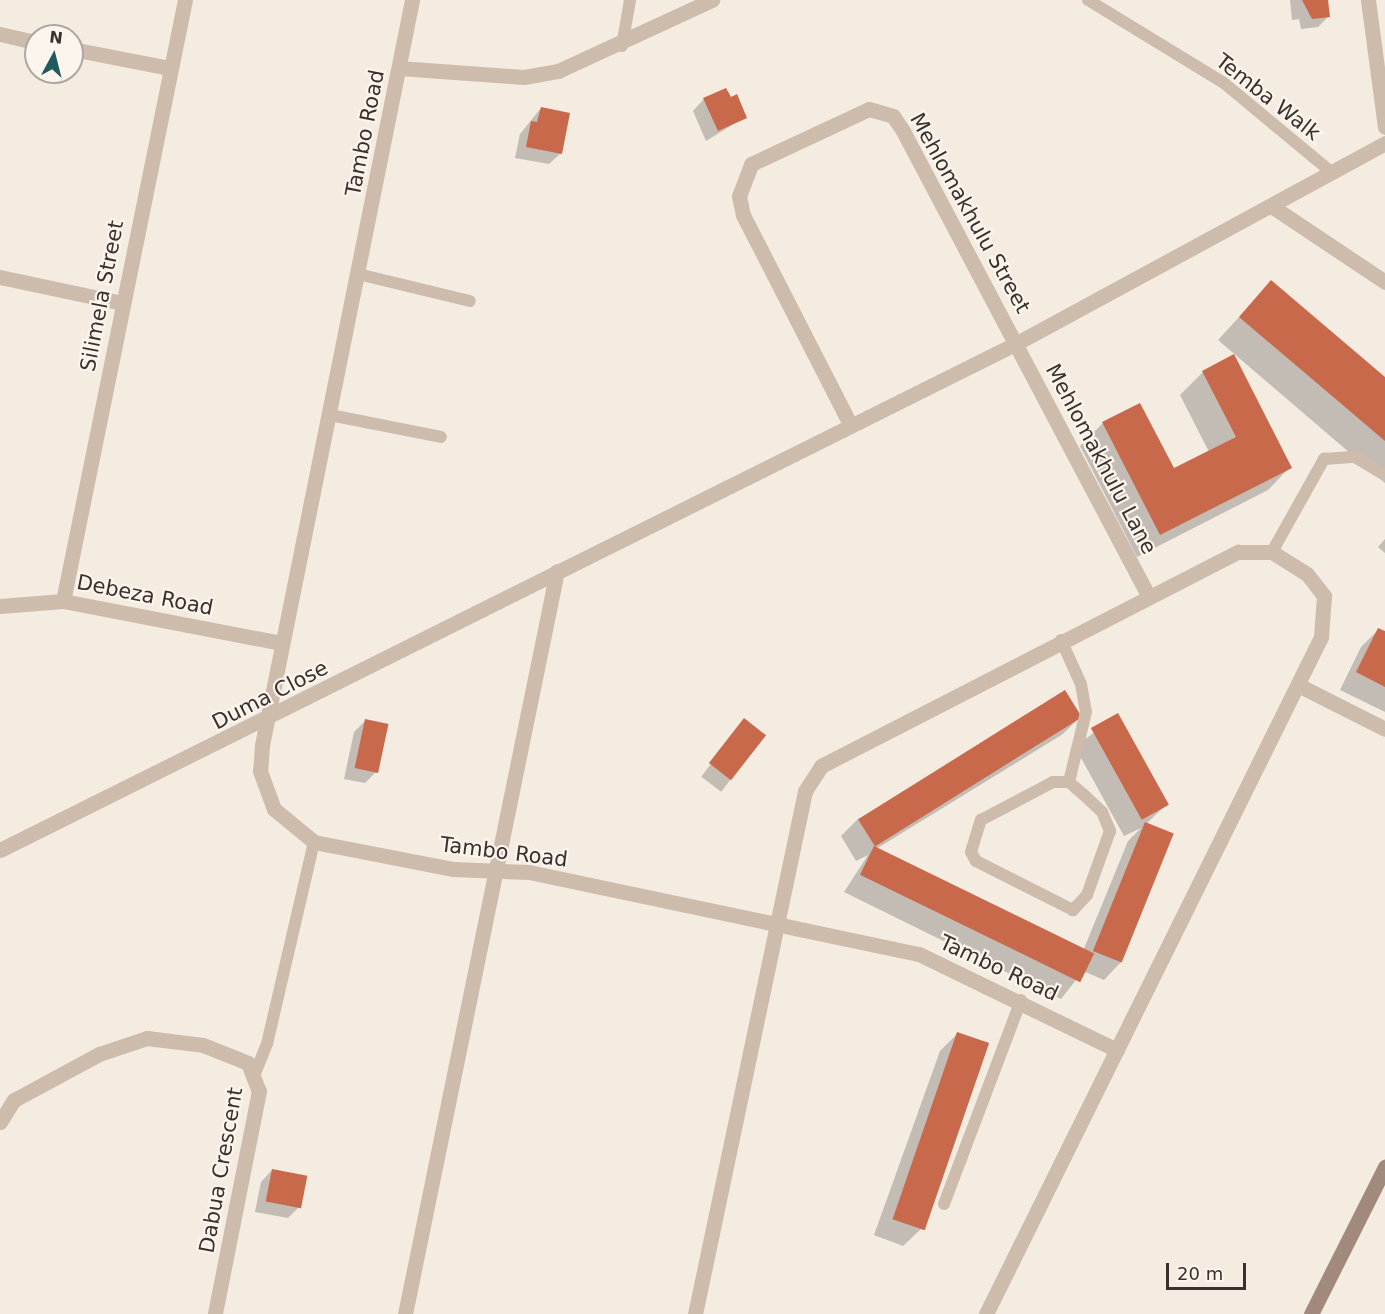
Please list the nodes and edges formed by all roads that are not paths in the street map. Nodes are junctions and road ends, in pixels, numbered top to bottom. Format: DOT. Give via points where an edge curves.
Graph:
graph roads {
  1 [pos="185,0"];
  2 [pos="412,0"];
  3 [pos="630,0"];
  4 [pos="712,0"];
  5 [pos="1088,0"];
  6 [pos="1368,0"];
  7 [pos="0,34"];
  8 [pos="24,39"];
  9 [pos="622,46"];
  10 [pos="84,51"];
  11 [pos="170,68"];
  12 [pos="399,68"];
  13 [pos="1385,127"];
  14 [pos="1385,143"];
  15 [pos="1330,171"];
  16 [pos="1273,207"];
  17 [pos="358,274"];
  18 [pos="0,277"];
  19 [pos="1385,282"];
  20 [pos="470,301"];
  21 [pos="122,303"];
  22 [pos="1017,343"];
  23 [pos="330,414"];
  24 [pos="850,424"];
  25 [pos="441,437"];
  26 [pos="1385,475"];
  27 [pos="1272,552"];
  28 [pos="557,571"];
  29 [pos="1148,595"];
  30 [pos="63,601"];
  31 [pos="0,606"];
  32 [pos="1061,640"];
  33 [pos="281,643"];
  34 [pos="1300,686"];
  35 [pos="270,719"];
  36 [pos="1385,729"];
  37 [pos="1069,782"];
  38 [pos="314,842"];
  39 [pos="0,850"];
  40 [pos="498,871"];
  41 [pos="778,923"];
  42 [pos="1021,1000"];
  43 [pos="1117,1050"];
  44 [pos="256,1071"];
  45 [pos="0,1122"];
  46 [pos="1385,1167"];
  47 [pos="944,1204"];
  48 [pos="215,1314"];
  49 [pos="405,1314"];
  50 [pos="695,1314"];
  51 [pos="986,1314"];
  52 [pos="1311,1314"];
  1 -- 11 [label="street, Silimela Street"];
  2 -- 12 [label="street, Tambo Road"];
  3 -- 9 [label="lane"];
  4 -- 9 [label="street"];
  5 -- 15 [label="lane, Temba Walk" via="1224,83"];
  6 -- 13 [label="street"];
  7 -- 8 [label="street"];
  9 -- 12 [label="street" via="558,71 525,76"];
  10 -- 11 [label="street"];
  11 -- 21 [label="street, Silimela Street"];
  12 -- 17 [label="street, Tambo Road"];
  14 -- 15 [label="street, Duma Close"];
  15 -- 16 [label="street, Duma Close"];
  16 -- 19 [label="street"];
  16 -- 22 [label="street, Duma Close"];
  17 -- 20 [label="lane"];
  17 -- 23 [label="street, Tambo Road"];
  18 -- 21 [label="street"];
  21 -- 30 [label="street, Silimela Street"];
  22 -- 24 [label="street, Duma Close"];
  22 -- 24 [label="street, Mehlomakhulu Street" via="893,116 882,110 857,112 751,164 738,196 743,215"];
  22 -- 29 [label="street, Mehlomakhulu Lane"];
  23 -- 25 [label="lane"];
  23 -- 33 [label="street, Tambo Road"];
  24 -- 28 [label="street, Duma Close"];
  26 -- 27 [label="lane" via="1355,457 1324,459"];
  27 -- 29 [label="street" via="1238,552"];
  27 -- 34 [label="street" via="1307,574 1324,596 1322,637"];
  28 -- 35 [label="street, Duma Close"];
  28 -- 40 [label="street"];
  29 -- 32 [label="street"];
  30 -- 31 [label="street, Debeza Road"];
  30 -- 33 [label="street, Debeza Road"];
  32 -- 37 [label="lane" via="1081,684 1086,712"];
  32 -- 41 [label="street" via="821,766 805,791"];
  33 -- 35 [label="street, Tambo Road"];
  34 -- 36 [label="street"];
  34 -- 43 [label="street"];
  35 -- 38 [label="street, Tambo Road" via="260,771 266,792 287,823"];
  35 -- 39 [label="street, Duma Close"];
  37 -- 37 [label="lane" via="1102,812 1110,831 1087,895 1073,910 976,861 972,852 981,820 1032,790"];
  38 -- 40 [label="street, Tambo Road" via="453,869"];
  38 -- 44 [label="lane" via="267,1044"];
  40 -- 41 [label="street, Tambo Road" via="529,872"];
  40 -- 49 [label="street"];
  41 -- 42 [label="street, Tambo Road" via="919,954"];
  41 -- 50 [label="street"];
  42 -- 43 [label="street, Tambo Road"];
  42 -- 47 [label="lane"];
  43 -- 51 [label="street"];
  44 -- 45 [label="street, Dabua Crescent" via="239,1056 203,1045 147,1038 99,1054 14,1100"];
  44 -- 48 [label="street, Dabua Crescent" via="258,1101"];
  46 -- 52 [label="main road"];
}
